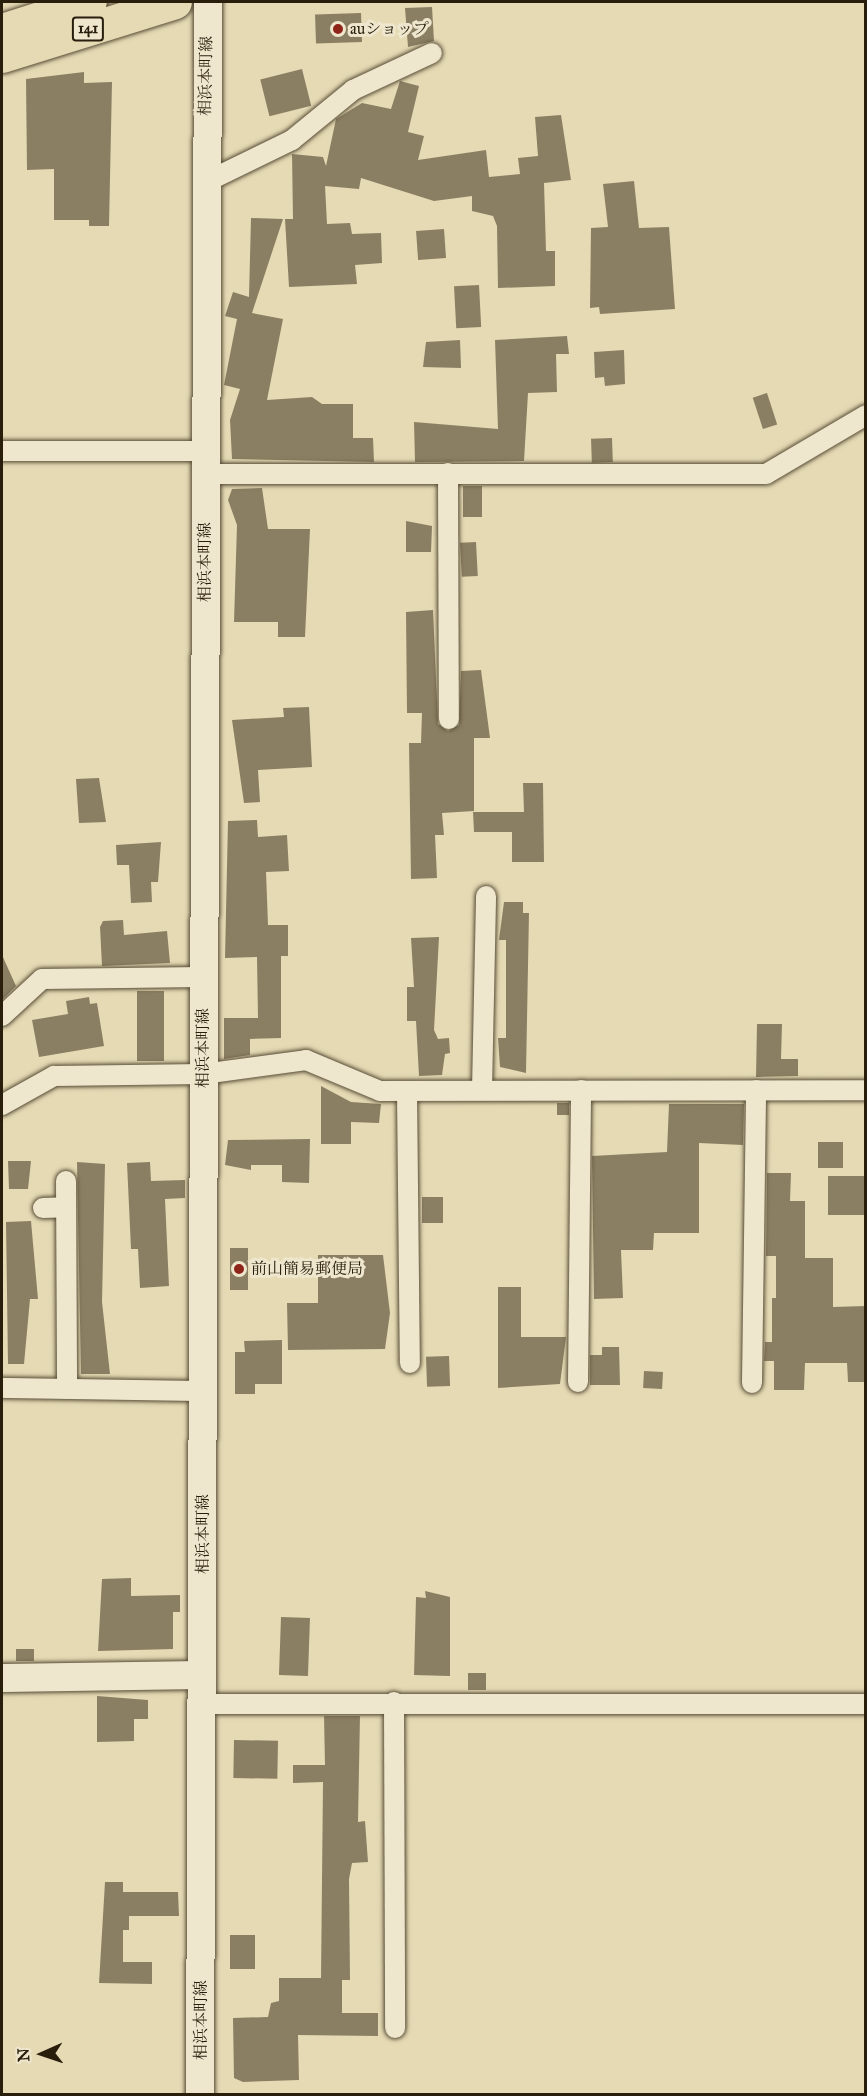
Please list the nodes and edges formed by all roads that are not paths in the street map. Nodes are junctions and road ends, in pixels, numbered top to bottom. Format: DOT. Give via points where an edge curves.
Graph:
graph roads {
  1 [pos="90,2"];
  2 [pos="175,2"];
  3 [pos="208,2"];
  4 [pos="2,30"];
  5 [pos="432,53"];
  6 [pos="2,56"];
  7 [pos="204,183"];
  8 [pos="866,415"];
  9 [pos="2,451"];
  10 [pos="205,463"];
  11 [pos="448,473"];
  12 [pos="449,718"];
  13 [pos="486,896"];
  14 [pos="204,977"];
  15 [pos="2,1016"];
  16 [pos="203,1074"];
  17 [pos="482,1090"];
  18 [pos="581,1090"];
  19 [pos="756,1090"];
  20 [pos="866,1090"];
  21 [pos="407,1091"];
  22 [pos="2,1105"];
  23 [pos="66,1181"];
  24 [pos="66,1207"];
  25 [pos="43,1208"];
  26 [pos="410,1363"];
  27 [pos="578,1382"];
  28 [pos="752,1383"];
  29 [pos="2,1389"];
  30 [pos="67,1389"];
  31 [pos="204,1390"];
  32 [pos="202,1675"];
  33 [pos="2,1678"];
  34 [pos="394,1702"];
  35 [pos="202,1704"];
  36 [pos="866,1704"];
  37 [pos="395,2028"];
  38 [pos="200,2094"];
  1 -- 4 [label="highway, 141"];
  2 -- 6 [label="highway, 141"];
  3 -- 7 [label="main road, 相浜本町線"];
  5 -- 7 [label="street" via="353,90 292,140"];
  7 -- 10 [label="main road, 相浜本町線"];
  8 -- 11 [label="street" via="766,474"];
  9 -- 10 [label="street"];
  10 -- 11 [label="street"];
  10 -- 14 [label="main road, 相浜本町線"];
  11 -- 12 [label="street"];
  13 -- 17 [label="street"];
  14 -- 15 [label="street" via="42,979"];
  14 -- 16 [label="main road, 相浜本町線"];
  16 -- 21 [label="street" via="306,1060 380,1091"];
  16 -- 22 [label="street" via="54,1076"];
  16 -- 31 [label="main road, 相浜本町線"];
  17 -- 18 [label="street"];
  17 -- 21 [label="street"];
  18 -- 19 [label="street"];
  18 -- 27 [label="street"];
  19 -- 20 [label="street"];
  19 -- 28 [label="street"];
  21 -- 26 [label="street"];
  23 -- 24 [label="street"];
  24 -- 25 [label="street"];
  24 -- 30 [label="street"];
  29 -- 30 [label="street"];
  30 -- 31 [label="street"];
  31 -- 32 [label="main road, 相浜本町線"];
  32 -- 33 [label="main road"];
  32 -- 35 [label="main road, 相浜本町線"];
  34 -- 35 [label="street"];
  34 -- 36 [label="street"];
  34 -- 37 [label="street"];
  35 -- 38 [label="main road, 相浜本町線"];
}
